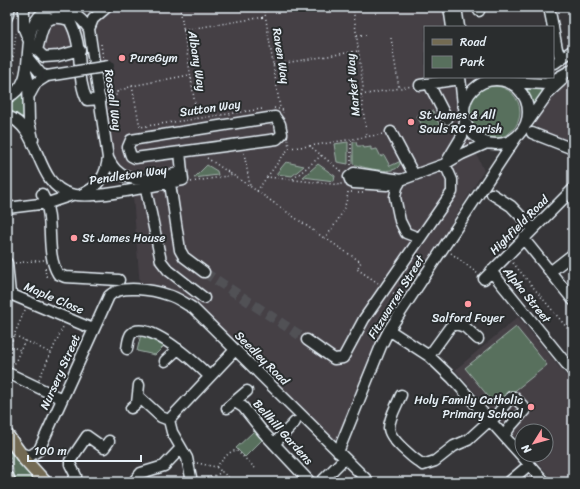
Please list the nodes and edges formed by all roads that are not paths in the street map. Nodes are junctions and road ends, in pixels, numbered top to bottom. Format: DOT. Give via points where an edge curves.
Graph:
graph roads {
  1 [pos="10,7"];
  2 [pos="24,7"];
  3 [pos="108,7"];
  4 [pos="449,7"];
  5 [pos="456,7"];
  6 [pos="549,7"];
  7 [pos="46,8"];
  8 [pos="7,18"];
  9 [pos="452,26"];
  10 [pos="459,26"];
  11 [pos="553,26"];
  12 [pos="89,29"];
  13 [pos="554,33"];
  14 [pos="29,41"];
  15 [pos="80,50"];
  16 [pos="573,50"];
  17 [pos="28,58"];
  18 [pos="106,67"];
  19 [pos="573,70"];
  20 [pos="22,71"];
  21 [pos="47,76"];
  22 [pos="460,78"];
  23 [pos="484,78"];
  24 [pos="496,81"];
  25 [pos="29,96"];
  26 [pos="7,98"];
  27 [pos="100,99"];
  28 [pos="7,116"];
  29 [pos="464,116"];
  30 [pos="447,119"];
  31 [pos="528,130"];
  32 [pos="392,132"];
  33 [pos="517,136"];
  34 [pos="490,143"];
  35 [pos="33,144"];
  36 [pos="573,149"];
  37 [pos="180,152"];
  38 [pos="108,158"];
  39 [pos="445,164"];
  40 [pos="497,166"];
  41 [pos="44,169"];
  42 [pos="345,174"];
  43 [pos="414,175"];
  44 [pos="169,179"];
  45 [pos="401,180"];
  46 [pos="145,183"];
  47 [pos="573,189"];
  48 [pos="42,194"];
  49 [pos="72,194"];
  50 [pos="82,194"];
  51 [pos="492,194"];
  52 [pos="48,203"];
  53 [pos="29,205"];
  54 [pos="7,208"];
  55 [pos="533,229"];
  56 [pos="419,238"];
  57 [pos="523,238"];
  58 [pos="573,254"];
  59 [pos="7,263"];
  60 [pos="204,272"];
  61 [pos="550,272"];
  62 [pos="487,275"];
  63 [pos="118,285"];
  64 [pos="204,298"];
  65 [pos="573,300"];
  66 [pos="93,329"];
  67 [pos="389,330"];
  68 [pos="478,339"];
  69 [pos="307,340"];
  70 [pos="127,349"];
  71 [pos="178,349"];
  72 [pos="239,350"];
  73 [pos="429,356"];
  74 [pos="165,361"];
  75 [pos="573,372"];
  76 [pos="10,374"];
  77 [pos="209,376"];
  78 [pos="139,385"];
  79 [pos="247,391"];
  80 [pos="401,395"];
  81 [pos="138,396"];
  82 [pos="62,399"];
  83 [pos="397,405"];
  84 [pos="131,408"];
  85 [pos="406,411"];
  86 [pos="299,415"];
  87 [pos="170,420"];
  88 [pos="490,421"];
  89 [pos="7,435"];
  90 [pos="504,436"];
  91 [pos="109,441"];
  92 [pos="274,444"];
  93 [pos="181,448"];
  94 [pos="20,453"];
  95 [pos="341,455"];
  96 [pos="529,465"];
  97 [pos="138,473"];
  98 [pos="45,482"];
  99 [pos="72,482"];
  100 [pos="192,482"];
  101 [pos="310,482"];
  102 [pos="321,482"];
  103 [pos="369,482"];
  104 [pos="510,482"];
  105 [pos="545,482"];
  1 -- 8 [label="street"];
  2 -- 14 [label="street" via="24,29"];
  3 -- 12 [label="street" via="94,19"];
  4 -- 9 [label="street"];
  5 -- 10 [label="street"];
  6 -- 11 [label="street"];
  7 -- 12 [label="street" via="70,11"];
  7 -- 14 [label="street" via="33,22"];
  12 -- 27 [label="street, Rossall Way"];
  13 -- 16 [label="street" via="558,61"];
  14 -- 17 [label="street"];
  15 -- 15 [label="street" via="44,57 37,50 45,22 59,16 70,20"];
  15 -- 27 [label="street" via="81,86 87,100"];
  17 -- 20 [label="street"];
  17 -- 21 [label="street" via="41,74"];
  18 -- 21 [label="street, bridge"];
  19 -- 24 [label="street" via="546,84"];
  19 -- 31 [label="street" via="549,92"];
  20 -- 25 [label="street" via="28,79"];
  20 -- 26 [label="street" via="19,88"];
  21 -- 25 [label="street" via="36,83"];
  22 -- 29 [label="street"];
  22 -- 30 [label="street" via="424,84"];
  23 -- 24 [label="street"];
  24 -- 29 [label="street" via="479,85 472,90 464,103"];
  24 -- 31 [label="street" via="515,87 524,98"];
  25 -- 35 [label="street" via="29,122"];
  27 -- 38 [label="street, Rossall Way"];
  28 -- 35 [label="street" via="18,122"];
  29 -- 34 [label="street" via="472,134"];
  29 -- 39 [label="street" via="460,140"];
  31 -- 33 [label="street"];
  31 -- 36 [label="street"];
  32 -- 43 [label="street"];
  33 -- 34 [label="street" via="504,143"];
  33 -- 40 [label="street, Fitzwarren Street"];
  34 -- 39 [label="street"];
  34 -- 40 [label="street" via="499,156"];
  35 -- 41 [label="street"];
  37 -- 37 [label="street" via="135,158 131,156 128,147 131,140 275,117 280,124 282,134 277,139"];
  37 -- 44 [label="street, Pendleton Way" via="182,176"];
  38 -- 46 [label="street" via="124,176"];
  38 -- 50 [label="street, Rossall Way" via="102,178 94,187"];
  39 -- 43 [label="street"];
  39 -- 56 [label="street" via="452,180 452,192"];
  40 -- 67 [label="street, Fitzwarren Street"];
  41 -- 48 [label="street" via="45,184"];
  41 -- 49 [label="street" via="59,188"];
  42 -- 45 [label="street" via="350,182 354,183 382,185"];
  43 -- 45 [label="street"];
  44 -- 46 [label="street, Pendleton Way"];
  44 -- 60 [label="street" via="180,250 184,257"];
  45 -- 56 [label="street" via="395,197 400,222 406,233"];
  46 -- 50 [label="street, Pendleton Way" via="94,195"];
  46 -- 64 [label="street" via="161,261 168,270"];
  47 -- 55 [label="street, Highfield Road"];
  48 -- 52 [label="street"];
  48 -- 53 [label="street"];
  49 -- 50 [label="street, Pendleton Way"];
  49 -- 52 [label="street"];
  51 -- 55 [label="street" via="511,206"];
  52 -- 53 [label="street"];
  52 -- 63 [label="street, Seedley Road" via="53,260 58,274"];
  53 -- 54 [label="street"];
  55 -- 57 [label="street, Highfield Road"];
  56 -- 69 [label="street" via="364,319 343,358 334,359"];
  57 -- 61 [label="street"];
  57 -- 62 [label="street, Highfield Road"];
  58 -- 61 [label="street"];
  59 -- 66 [label="street, Maple Close" via="10,294"];
  61 -- 65 [label="street"];
  62 -- 75 [label="street, Alpha Street"];
  63 -- 66 [label="street, Nursery Street" via="108,296"];
  63 -- 72 [label="street, Seedley Road" via="123,288 168,294 176,298 193,308"];
  66 -- 82 [label="street, Nursery Street"];
  67 -- 73 [label="street"];
  67 -- 95 [label="street, Fitzwarren Street" via="380,346"];
  68 -- 73 [label="street" via="465,327 456,324 450,327"];
  70 -- 71 [label="street" via="131,334 139,331 162,338"];
  71 -- 74 [label="street"];
  71 -- 77 [label="street"];
  72 -- 77 [label="street"];
  72 -- 86 [label="street, Seedley Road"];
  73 -- 88 [label="street"];
  76 -- 82 [label="street"];
  77 -- 87 [label="street"];
  78 -- 81 [label="street"];
  79 -- 92 [label="street, Bellhill Gardens" via="231,405 242,407"];
  80 -- 83 [label="street"];
  81 -- 84 [label="street" via="137,402"];
  81 -- 87 [label="street" via="161,417"];
  82 -- 94 [label="street, Nursery Street" via="38,450 30,456"];
  83 -- 85 [label="street"];
  83 -- 88 [label="street" via="389,428 390,433 396,442 423,465 435,461 454,446 468,440"];
  86 -- 92 [label="street"];
  86 -- 95 [label="street, Seedley Road"];
  87 -- 93 [label="street" via="172,432"];
  88 -- 90 [label="street"];
  88 -- 90 [label="street" via="511,397 523,406 525,410"];
  89 -- 94 [label="main road"];
  90 -- 96 [label="street"];
  91 -- 99 [label="street" via="104,448 87,436 70,461 76,476"];
  92 -- 101 [label="street, Bellhill Gardens"];
  93 -- 97 [label="street" via="164,466"];
  93 -- 100 [label="street" via="189,463"];
  94 -- 98 [label="main road"];
  95 -- 102 [label="street"];
  95 -- 103 [label="street, Seedley Road"];
  96 -- 104 [label="street"];
  96 -- 105 [label="street"];
}
